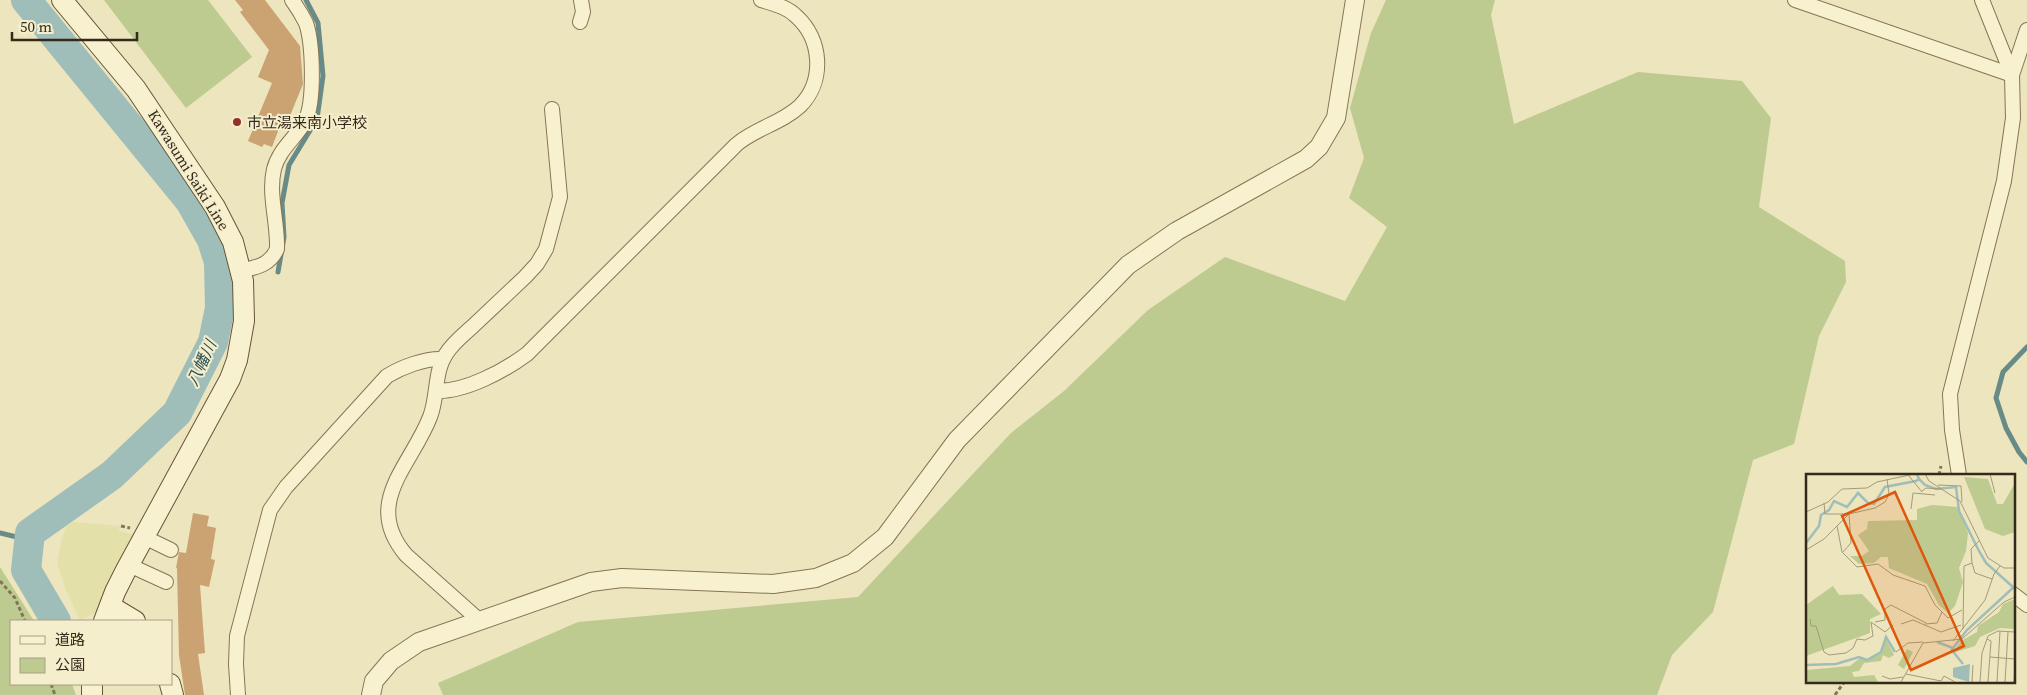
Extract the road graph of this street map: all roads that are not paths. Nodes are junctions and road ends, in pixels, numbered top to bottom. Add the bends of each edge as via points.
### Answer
1 (62, 0) edge
2 (292, 0) edge
3 (581, 0) edge
4 (761, 0) edge
5 (1355, 0) edge
6 (1795, 0) edge
7 (1982, 0) edge
8 (580, 22) dead end
9 (2027, 30) edge
10 (2012, 75) junction
11 (552, 109) dead end
12 (241, 271) junction
13 (443, 359) junction
14 (436, 390) junction
15 (1959, 474) edge
16 (144, 537) junction
17 (171, 550) dead end
18 (129, 565) junction
19 (166, 582) dead end
20 (2014, 595) edge
21 (2027, 605) edge
22 (107, 613) edge
23 (132, 620) edge
24 (480, 621) junction
25 (238, 695) edge
26 (371, 695) edge

1 - 12 main road, Kawasumi Saiki Line via 122,70 155,115 225,224
2 - 12 street via 306,24 311,59 311,105 305,121 285,146 275,166 273,187 277,249 267,263
3 - 8 street via 583,12
4 - 14 street via 796,15 816,46 818,59 814,83 801,105 738,144 527,354 469,385
5 - 24 street via 1338,110 1319,147 1306,159 1177,231 1128,265 957,440 885,537 853,563 816,578 773,584 622,578 591,582
6 - 10 street
7 - 10 street
9 - 10 street
10 - 15 street via 2013,118 2004,180 1950,394
11 - 13 street via 560,197 546,248 525,277 452,346
12 - 16 main road, Kawasumi Saiki Line via 244,321 237,360 230,379
13 - 14 street
13 - 25 street via 405,367 387,376 277,498 266,523 237,636
14 - 24 street via 430,418 393,487 387,516 396,544
16 - 17 street
16 - 18 main road, Kawasumi Saiki Line
18 - 19 street
18 - 22 main road, Kawasumi Saiki Line
20 - 21 street
22 - 23 main road, Kawasumi Saiki Line
24 - 26 street via 419,642 391,661 374,681

